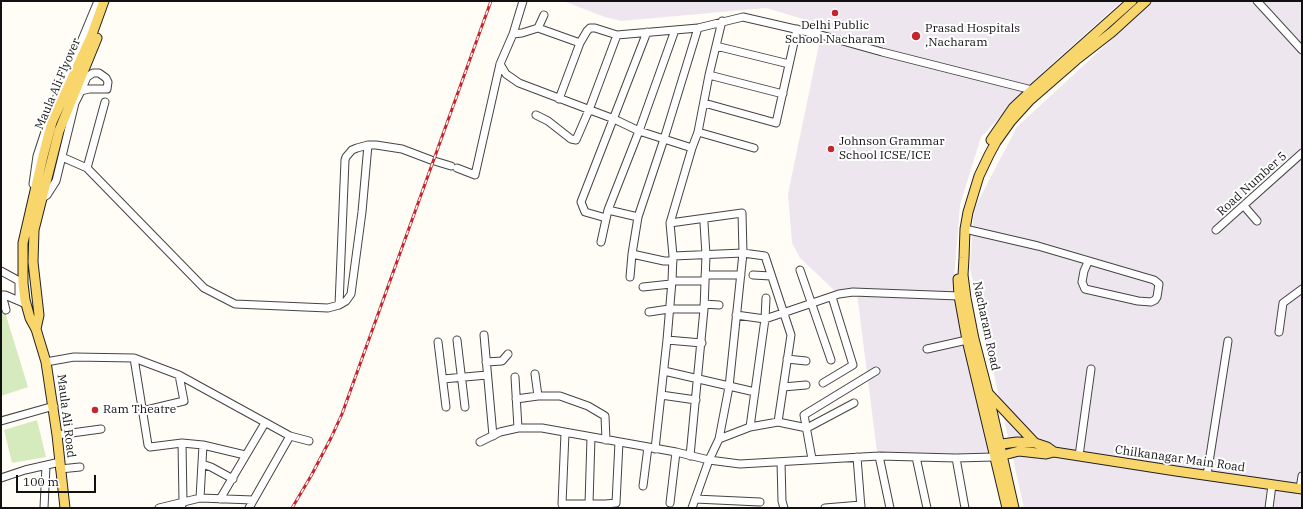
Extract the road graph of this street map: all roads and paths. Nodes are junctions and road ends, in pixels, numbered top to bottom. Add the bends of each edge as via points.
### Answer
1 (110, 1) edge
2 (523, 1) edge
3 (1132, 1) edge
4 (1146, 1) edge
5 (1257, 1) edge
6 (98, 2) edge
7 (544, 15) dead end
8 (722, 21) junction
9 (538, 28) junction
10 (698, 28) junction
11 (797, 29) junction
12 (674, 30) junction
13 (647, 32) junction
14 (513, 34) junction
15 (617, 35) junction
16 (580, 43) junction
17 (716, 46) junction
18 (1302, 50) edge
19 (500, 64) junction
20 (790, 64) junction
21 (709, 75) junction
22 (81, 91) dead end
23 (1034, 92) junction
24 (783, 94) junction
25 (559, 99) junction
26 (105, 102) dead end
27 (704, 104) junction
28 (589, 110) junction
29 (536, 115) dead end
30 (614, 120) junction
31 (639, 131) junction
32 (698, 132) junction
33 (664, 139) junction
34 (368, 145) junction
35 (692, 148) junction
36 (754, 148) dead end
37 (1302, 153) edge
38 (62, 157) junction
39 (87, 168) junction
40 (42, 184) junction
41 (37, 200) junction
42 (1244, 206) junction
43 (608, 210) junction
44 (33, 217) junction
45 (638, 217) junction
46 (606, 218) junction
47 (1257, 221) dead end
48 (670, 223) junction
49 (704, 223) dead end
50 (965, 229) junction
51 (1216, 230) dead end
52 (601, 242) dead end
53 (743, 253) junction
54 (632, 254) junction
55 (706, 255) junction
56 (673, 258) junction
57 (33, 262) junction
58 (1088, 262) junction
59 (22, 263) junction
60 (800, 270) dead end
61 (1, 271) edge
62 (741, 275) junction
63 (753, 275) dead end
64 (771, 276) junction
65 (630, 277) dead end
66 (705, 278) junction
67 (21, 282) junction
68 (672, 283) junction
69 (643, 287) dead end
70 (1302, 289) edge
71 (1, 295) edge
72 (958, 296) junction
73 (832, 297) junction
74 (766, 298) dead end
75 (22, 303) junction
76 (812, 303) junction
77 (339, 305) junction
78 (719, 305) dead end
79 (704, 307) junction
80 (669, 309) junction
81 (6, 310) dead end
82 (649, 312) dead end
83 (782, 313) junction
84 (736, 315) junction
85 (765, 318) junction
86 (36, 329) junction
87 (1278, 332) dead end
88 (484, 335) dead end
89 (457, 340) dead end
90 (667, 340) junction
91 (967, 340) junction
92 (438, 342) dead end
93 (1228, 342) dead end
94 (702, 343) junction
95 (927, 349) dead end
96 (508, 354) dead end
97 (134, 358) junction
98 (787, 359) junction
99 (831, 360) dead end
100 (806, 361) dead end
101 (46, 362) junction
102 (486, 362) junction
103 (1090, 369) dead end
104 (664, 371) junction
105 (876, 371) dead end
106 (535, 374) dead end
107 (179, 375) junction
108 (487, 375) junction
109 (515, 377) dead end
110 (462, 378) junction
111 (443, 379) junction
112 (697, 379) junction
113 (823, 383) dead end
114 (806, 385) dead end
115 (729, 387) junction
116 (783, 387) junction
117 (755, 392) junction
118 (988, 393) junction
119 (661, 395) junction
120 (538, 396) junction
121 (516, 399) junction
122 (696, 400) junction
123 (854, 403) dead end
124 (54, 406) junction
125 (446, 407) dead end
126 (465, 407) dead end
127 (142, 411) junction
128 (1, 421) edge
129 (778, 422) junction
130 (265, 423) junction
131 (750, 427) junction
132 (518, 428) junction
133 (807, 428) junction
134 (101, 429) dead end
135 (564, 433) junction
136 (57, 435) junction
137 (290, 436) junction
138 (493, 436) junction
139 (591, 437) junction
140 (719, 439) junction
141 (606, 440) junction
142 (309, 441) dead end
143 (480, 442) dead end
144 (620, 442) junction
145 (182, 443) junction
146 (1035, 443) junction
147 (203, 445) junction
148 (995, 445) junction
149 (652, 448) junction
150 (676, 452) junction
151 (1054, 452) junction
152 (245, 455) junction
153 (690, 456) junction
154 (879, 456) junction
155 (998, 456) junction
156 (1079, 456) junction
157 (857, 457) junction
158 (916, 457) junction
159 (956, 458) junction
160 (812, 459) junction
161 (709, 460) junction
162 (781, 462) junction
163 (202, 464) junction
164 (60, 465) junction
165 (46, 466) junction
166 (80, 467) dead end
167 (1207, 475) junction
168 (1302, 476) edge
169 (1, 478) edge
170 (233, 479) junction
171 (1272, 485) junction
172 (642, 486) dead end
173 (1301, 489) edge
174 (200, 498) junction
175 (695, 499) junction
176 (220, 500) junction
177 (254, 500) junction
178 (760, 502) dead end
179 (670, 503) dead end
180 (589, 504) junction
181 (183, 506) edge
182 (861, 506) edge
183 (44, 508) edge
184 (65, 508) edge
185 (159, 508) edge
186 (249, 508) edge
187 (692, 508) edge
188 (784, 508) edge
189 (825, 508) edge
190 (890, 508) edge
191 (927, 508) edge
192 (965, 508) edge
193 (1007, 508) edge
194 (1014, 508) edge
195 (1269, 508) edge

1 - 40 main road, Maula Ali Flyover via 59,131
2 - 14 street
3 - 23 main road, Nacharam Road
4 - 23 main road, Nacharam Road via 1112,32
5 - 18 street
6 - 40 main road, Maula Ali Flyover via 91,37 52,122
6 - 41 street via 46,126 33,183
7 - 9 street
8 - 10 street
8 - 11 street via 743,17
8 - 17 street
9 - 14 street
9 - 16 street
10 - 12 street
10 - 33 street
11 - 20 street
11 - 23 street
12 - 13 street
12 - 31 street
13 - 15 street
13 - 30 street
14 - 19 street
15 - 16 street via 590,28
15 - 28 street
16 - 25 street
17 - 20 street
17 - 21 street
19 - 25 street via 506,74 519,83
19 - 34 street via 475,175 402,149
20 - 24 street
21 - 24 street
21 - 27 street
22 - 38 street via 75,103
23 - 50 main road, Nacharam Road via 988,155 973,194
23 - 72 main road, Nacharam Road via 1013,108 999,126 988,143 968,192 959,243
24 - 27 street via 776,123
25 - 28 street
26 - 39 street
27 - 32 street
28 - 29 street via 576,140
28 - 30 street
30 - 31 street
30 - 46 street via 581,202 585,212
31 - 33 street
31 - 43 street
32 - 35 street
32 - 36 street
33 - 35 street
33 - 45 street
34 - 77 street via 351,294
34 - 77 street via 352,150 345,160
35 - 48 street
37 - 42 street, Road Number 5
38 - 39 street
38 - 41 street via 56,182 46,195
39 - 77 street via 204,288 235,304 328,308
40 - 41 main road, Maula Ali Flyover
41 - 44 main road, Maula Ali Road
42 - 47 street
42 - 51 street, Road Number 5
43 - 45 street
43 - 46 street
44 - 57 main road, Maula Ali Road
44 - 59 main road, Maula Ali Road via 23,243
45 - 54 street
46 - 52 street
48 - 53 street via 742,213
48 - 56 street
49 - 55 street
50 - 58 street via 1038,246
50 - 118 main road, Nacharam Road via 963,275 966,298
53 - 55 street
53 - 62 street
53 - 64 street via 765,256
54 - 56 street via 664,261
54 - 65 street
55 - 56 street
55 - 66 street
56 - 68 street
57 - 59 main road
57 - 86 main road, Maula Ali Road via 39,315
58 - 58 street via 1082,282 1085,288 1138,301 1151,302 1157,297 1160,286 1158,282
59 - 67 main road, Maula Ali Road
60 - 76 street
61 - 67 street
62 - 66 street
62 - 84 street
63 - 64 street
64 - 83 street
66 - 68 street
66 - 79 street
67 - 75 main road, Maula Ali Road
68 - 69 street
68 - 80 street
70 - 87 street via 1283,303
71 - 75 street
71 - 81 street
72 - 73 street via 853,292
72 - 91 main road, Nacharam Road
73 - 76 street
73 - 113 street via 853,365
74 - 85 street
75 - 86 main road, Maula Ali Road
76 - 83 street
76 - 99 street
78 - 79 street
79 - 80 street
79 - 94 street
80 - 82 street
80 - 90 street
83 - 85 street
83 - 98 street via 791,335
84 - 85 street
84 - 115 street
85 - 117 street
86 - 101 main road, Maula Ali Road
88 - 102 street
89 - 110 street
90 - 94 street
90 - 104 street
91 - 95 street
91 - 148 main road, Nacharam Road
92 - 111 street
93 - 167 street
94 - 112 street
96 - 102 street via 502,361
97 - 101 street via 74,357
97 - 107 street
97 - 127 street
98 - 100 street
98 - 116 street
101 - 124 main road, Maula Ali Road
102 - 108 street
103 - 156 street
104 - 112 street
104 - 119 street
105 - 133 street via 804,415
106 - 120 street
107 - 127 street via 184,401
107 - 130 street
108 - 110 street
108 - 138 street
109 - 121 street
110 - 111 street
110 - 126 street
111 - 125 street
112 - 115 street
112 - 122 street
114 - 116 street
115 - 117 street
115 - 140 street
116 - 129 street
117 - 131 street
118 - 146 main road
118 - 148 main road, Nacharam Road
119 - 122 street
119 - 149 street
120 - 121 street
120 - 141 street via 560,396 588,406 605,416
121 - 132 street
122 - 153 street
123 - 133 street
124 - 128 street
124 - 136 main road, Maula Ali Road
127 - 145 street via 148,446
129 - 131 street
129 - 133 street
130 - 137 street
130 - 152 street
131 - 140 street
132 - 135 street via 542,428
132 - 138 street
133 - 160 street
134 - 136 street
135 - 139 street
135 - 180 street via 562,504
136 - 164 main road, Maula Ali Road
137 - 142 street
137 - 177 street
138 - 143 street
139 - 141 street
139 - 180 street
140 - 161 street
141 - 144 street
144 - 149 street
144 - 180 street via 616,503
145 - 147 street
145 - 181 street
146 - 148 main road
146 - 151 main road
147 - 152 street
147 - 163 street
148 - 155 main road, Nacharam Road
149 - 150 street
149 - 172 street
150 - 153 street
150 - 179 street
151 - 155 main road via 1046,454 1019,451
151 - 156 main road, Chilkanagar Main Road
152 - 170 street
153 - 161 street
154 - 157 street
154 - 158 street
154 - 190 street
155 - 159 street
155 - 193 main road, Nacharam Road
155 - 194 main road, Nacharam Road
156 - 167 main road, Chilkanagar Main Road
157 - 160 street
157 - 182 street
158 - 159 street
158 - 191 street
159 - 192 street
160 - 162 street
161 - 162 street via 740,464
161 - 175 street
162 - 188 street
163 - 170 street
163 - 174 street
164 - 165 street
164 - 166 street
164 - 184 main road, Maula Ali Road
165 - 169 street
165 - 183 street
167 - 171 main road, Chilkanagar Main Road
168 - 173 street
170 - 176 street
171 - 173 main road, Chilkanagar Main Road
171 - 195 street
174 - 176 street
174 - 181 street
175 - 178 street
175 - 187 street
176 - 177 street
177 - 186 street
181 - 185 street
182 - 189 street

